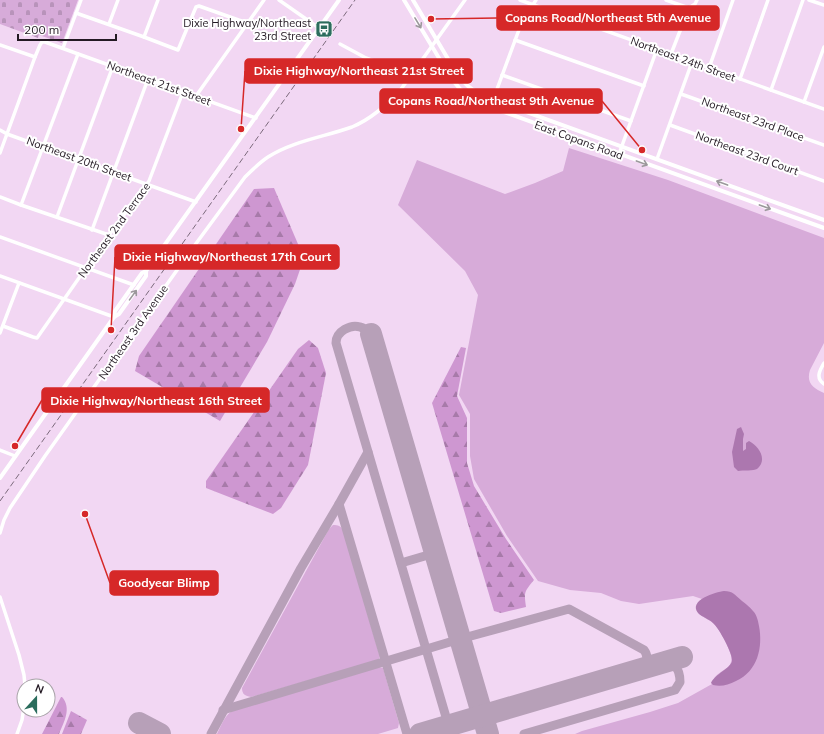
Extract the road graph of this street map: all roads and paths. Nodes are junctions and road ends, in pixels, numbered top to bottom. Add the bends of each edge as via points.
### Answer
1 (81, 0) edge
2 (118, 0) edge
3 (158, 0) edge
4 (264, 0) edge
5 (279, 0) edge
6 (339, 0) edge
7 (404, 0) edge
8 (413, 0) edge
9 (465, 0) edge
10 (520, 0) edge
11 (536, 0) edge
12 (666, 0) edge
13 (697, 0) edge
14 (733, 0) edge
15 (768, 0) edge
16 (803, 0) edge
17 (809, 0) edge
18 (532, 4) junction
19 (824, 5) edge
20 (689, 8) junction
21 (76, 13) junction
22 (109, 24) junction
23 (247, 24) junction
24 (319, 28) junction
25 (144, 37) junction
26 (437, 39) junction
27 (515, 40) junction
28 (340, 44) dead end
29 (0, 45) edge
30 (432, 46) junction
31 (824, 47) edge
32 (63, 48) junction
33 (657, 49) junction
34 (78, 54) junction
35 (671, 54) junction
36 (35, 57) junction
37 (692, 62) junction
38 (113, 66) junction
39 (709, 68) junction
40 (411, 75) junction
41 (502, 75) junction
42 (148, 79) junction
43 (740, 79) junction
44 (644, 86) junction
45 (771, 90) junction
46 (183, 92) junction
47 (681, 94) junction
48 (196, 96) junction
49 (493, 100) junction
50 (804, 102) junction
51 (824, 109) edge
52 (256, 118) junction
53 (630, 121) junction
54 (670, 125) junction
55 (0, 130) edge
56 (7, 134) junction
57 (824, 145) edge
58 (43, 146) junction
59 (622, 146) junction
60 (0, 153) edge
61 (619, 154) junction
62 (79, 159) junction
63 (657, 159) junction
64 (113, 172) junction
65 (824, 181) edge
66 (147, 184) junction
67 (0, 197) edge
68 (196, 202) junction
69 (21, 205) junction
70 (57, 217) junction
71 (824, 220) edge
72 (824, 228) edge
73 (92, 230) junction
74 (109, 235) junction
75 (0, 237) edge
76 (86, 268) junction
77 (146, 271) junction
78 (0, 276) edge
79 (19, 283) junction
80 (134, 285) junction
81 (64, 299) junction
82 (114, 317) junction
83 (2, 326) junction
84 (0, 333) edge
85 (824, 363) edge
86 (824, 384) edge
87 (0, 450) edge
88 (16, 456) junction
89 (0, 478) edge
90 (0, 533) edge
91 (0, 597) edge
92 (24, 678) edge
93 (22, 718) edge
94 (17, 734) edge

1 - 21 street
2 - 22 street
3 - 25 street
4 - 23 street
5 - 24 street
6 - 24 main road
7 -> 30 main road, East Copans Road
8 - 26 main road, East Copans Road
9 - 26 street, Northeast 3rd Avenue
10 - 18 street, Northeast 24th Street
11 - 18 street
12 - 20 street
13 - 20 street
14 - 39 street
15 - 43 street
16 - 45 street
17 - 19 street
18 - 27 street
18 - 33 street, Northeast 24th Street
20 - 35 street
21 - 22 street
21 - 32 street
22 - 25 street
23 - 25 street via 199,6 196,7 178,50
23 - 48 street
24 - 52 main road
26 - 30 street, Northeast 3rd Avenue
26 - 49 main road, East Copans Road via 457,74 466,84 473,91
27 - 41 street
27 - 44 street
28 - 40 street via 366,58
29 - 36 street
30 - 40 street, Northeast 3rd Avenue
30 - 61 main road, East Copans Road via 451,78 468,96 482,104
31 - 50 street
32 - 34 street, Northeast 21st Street
32 - 36 street, Northeast 21st Street via 42,42
33 - 35 street, Northeast 24th Street
33 - 44 street
34 - 38 street, Northeast 21st Street
34 - 58 street
35 - 37 street, Northeast 24th Street
36 - 56 street
37 - 39 street, Northeast 24th Street
37 - 47 street
38 - 42 street, Northeast 21st Street
38 - 62 street
39 - 43 street, Northeast 24th Street
40 - 90 street, Northeast 3rd Avenue via 399,92 376,114 353,126 284,149 254,167 245,177 45,456 15,500
41 - 49 street
41 - 53 street
42 - 46 street, Northeast 21st Street
42 - 64 street
43 - 45 street, Northeast 24th Street
44 - 53 street
45 - 50 street, Northeast 24th Street
46 - 48 street, Northeast 21st Street
46 - 66 street, Northeast 2nd Terrace
47 - 54 street
47 - 57 street, Northeast 23rd Place
48 - 52 street, Northeast 21st Street
49 - 59 main road, East Copans Road
50 - 51 street, Northeast 24th Street
52 - 68 main road
53 - 59 street
54 - 63 street
54 - 65 street, Northeast 23rd Court
55 - 56 street, Northeast 20th Street
56 - 58 street, Northeast 20th Street
56 - 60 street
58 - 62 street, Northeast 20th Street
58 - 69 street
59 - 61 street
59 - 63 main road, East Copans Road
61 -> 72 main road, East Copans Road
62 - 64 street, Northeast 20th Street
62 - 70 street
71 -> 63 main road, East Copans Road
64 - 66 street, Northeast 20th Street
64 - 73 street
66 - 68 street, Northeast 20th Street
66 - 74 street, Northeast 2nd Terrace
67 - 69 street
68 - 77 main road
69 - 70 street
70 - 73 street
73 - 74 street
74 - 76 street, Northeast 2nd Terrace
75 - 76 street
76 - 80 street
76 - 81 street, Northeast 2nd Terrace
77 - 80 main road
82 -> 77 main road via 119,314 146,276
78 - 79 street
79 - 81 street
79 - 83 street
80 - 82 main road via 115,311
81 - 82 street
81 - 83 street, Northeast 2nd Terrace via 37,338
82 - 88 main road
83 - 84 street
85 - 86 street via 819,378
87 - 88 street
88 - 89 main road
91 - 92 street via 20,655
93 - 94 street

